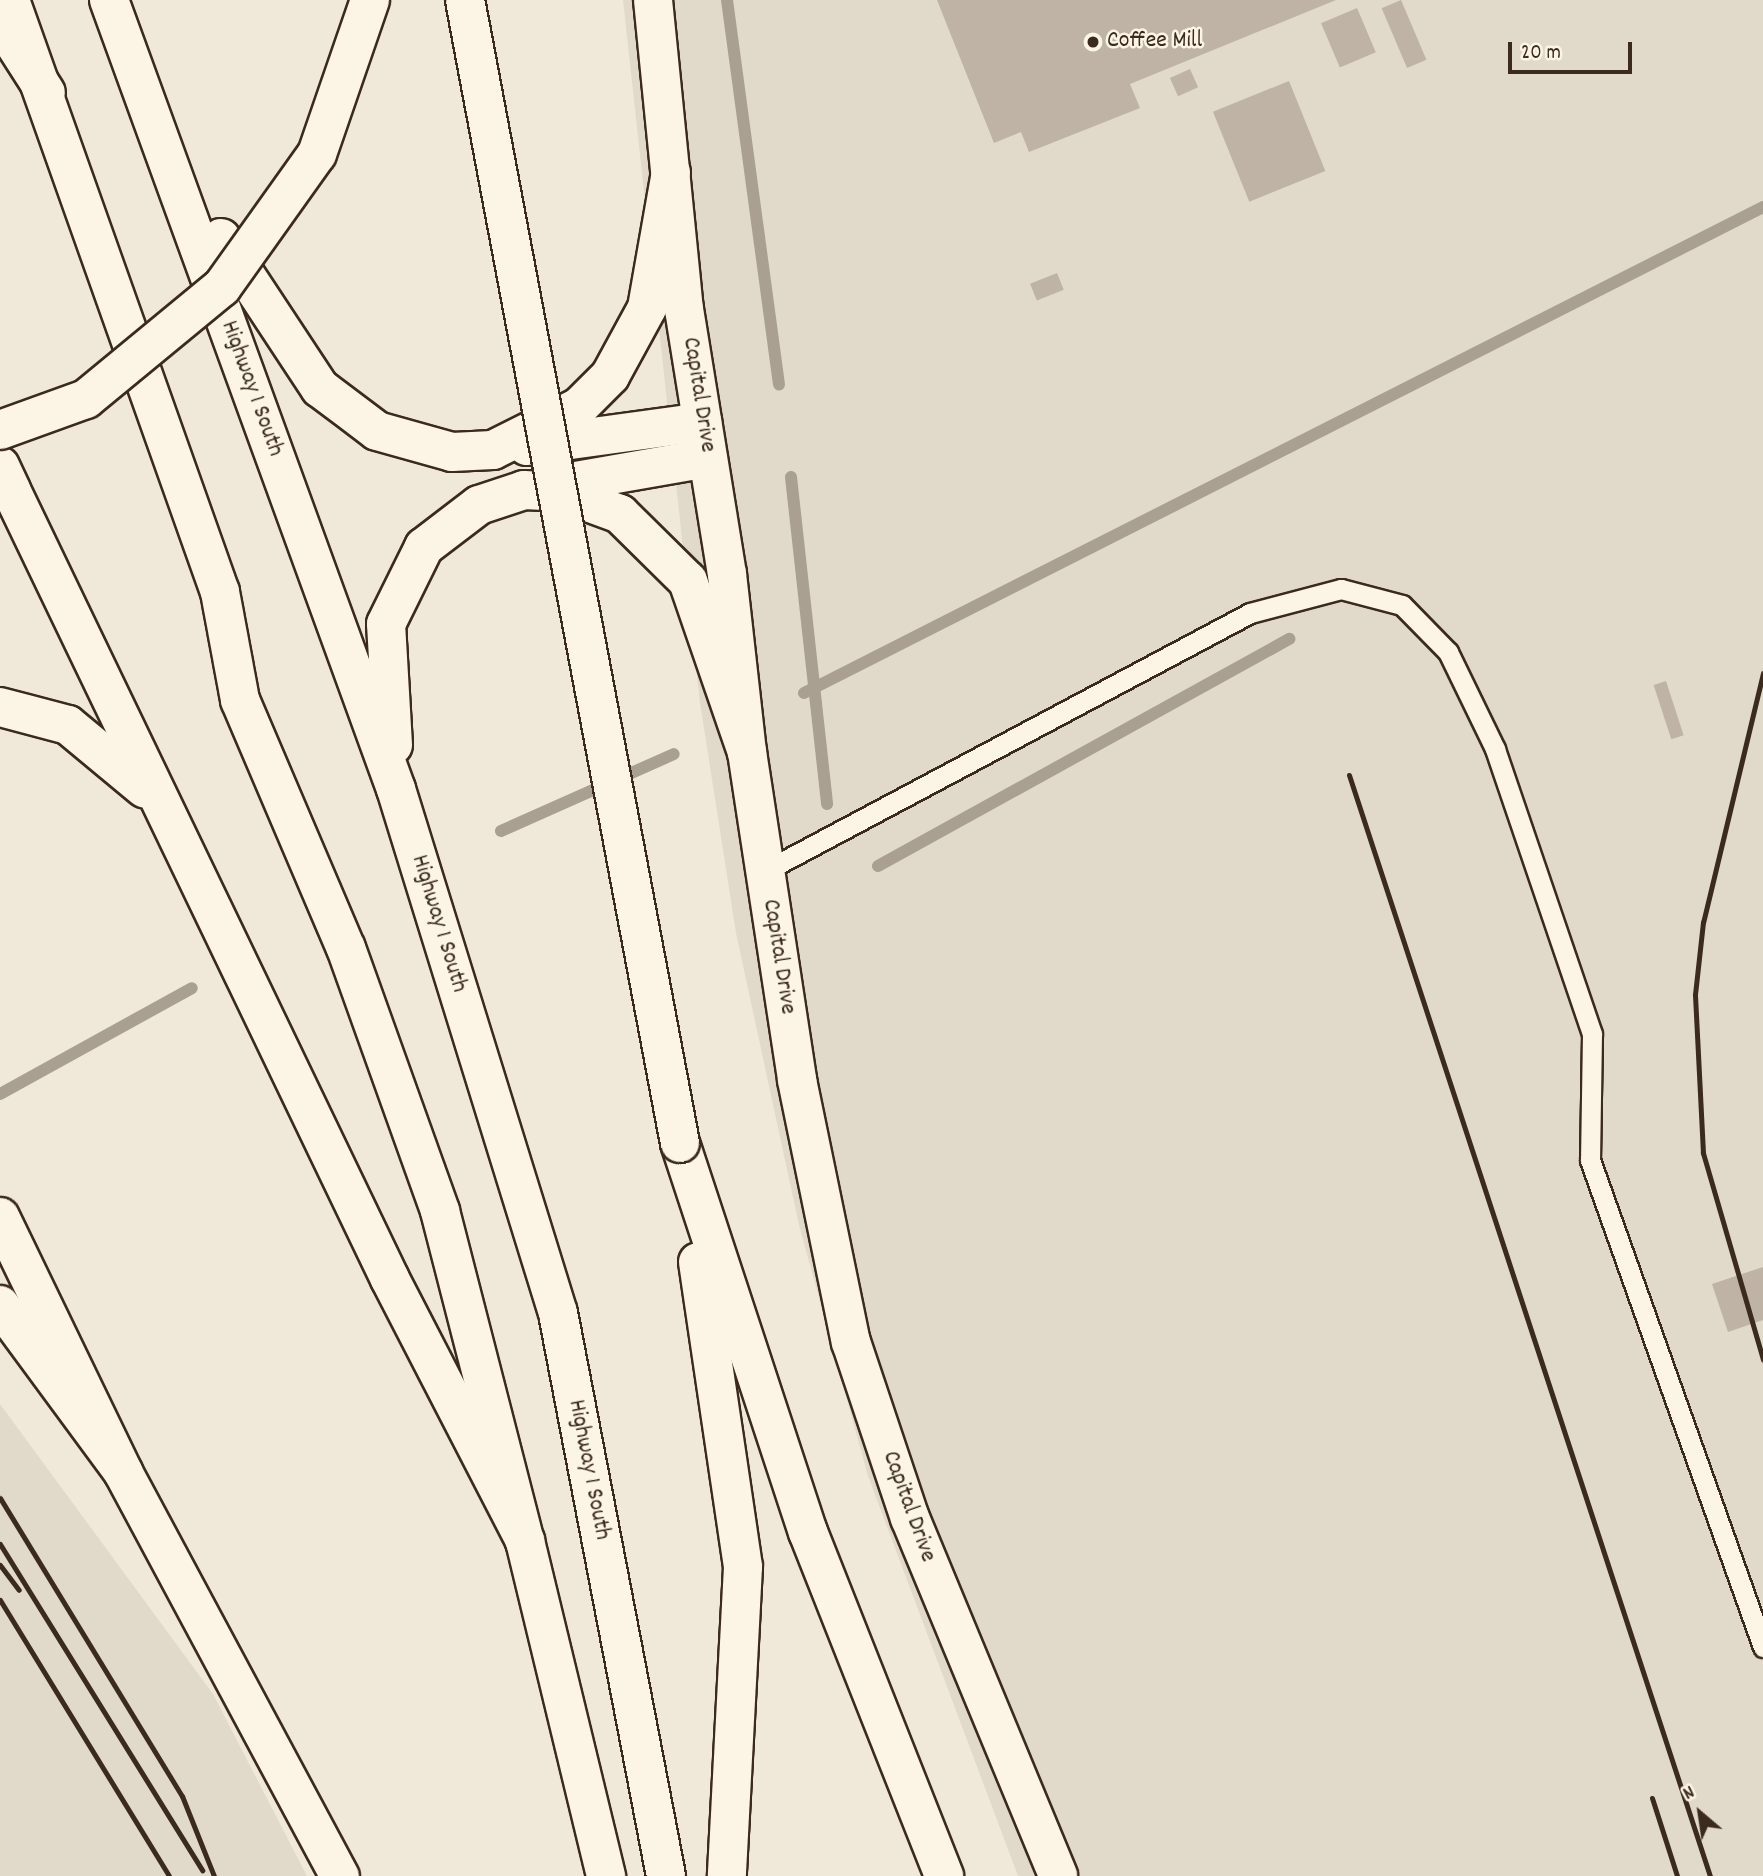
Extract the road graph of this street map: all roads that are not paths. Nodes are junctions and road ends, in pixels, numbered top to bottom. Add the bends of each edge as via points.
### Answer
1 (10, 0) edge
2 (109, 0) edge
3 (370, 0) edge
4 (465, 0) edge
5 (653, 0) edge
6 (0, 21) edge
7 (46, 93) junction
8 (169, 162) junction
9 (671, 172) junction
10 (0, 430) edge
11 (705, 440) junction
12 (493, 450) junction
13 (6, 478) edge
14 (524, 490) junction
15 (0, 707) edge
16 (747, 752) junction
17 (396, 789) junction
18 (159, 803) junction
19 (765, 871) junction
20 (680, 1143) junction
21 (0, 1217) edge
22 (0, 1305) edge
23 (123, 1472) junction
24 (525, 1541) junction
25 (1763, 1647) edge
26 (340, 1876) edge
27 (606, 1876) edge
28 (666, 1876) edge
29 (727, 1876) edge
30 (944, 1876) edge
31 (1058, 1876) edge

1 - 7 main road
2 - 8 main road, Highway 1 South
3 - 10 main road, bridge via 317,154 222,287 86,399
4 - 20 main road, bridge
5 - 9 main road, Capital Drive
6 - 7 main road
7 - 24 main road via 220,592 240,700 346,948 440,1210
8 - 12 main road via 320,388 377,431 452,452
8 - 17 main road, Highway 1 South
9 - 11 main road, Capital Drive
9 - 12 main road via 647,308 610,376 579,407
11 - 12 main road
11 - 14 main road
11 - 16 main road, Capital Drive
13 - 18 main road
14 - 16 main road via 560,492 620,514 688,581
14 - 17 main road via 479,505 424,547 386,624
15 - 18 main road via 68,725
16 - 19 main road, Capital Drive
17 - 28 main road, Highway 1 South via 558,1313
18 - 24 main road
19 - 25 lane via 1250,613 1341,589 1402,606 1448,652 1494,749 1592,1034 1590,1160
19 - 31 main road, Capital Drive via 797,1080 851,1342 910,1518
20 - 29 main road via 743,1567
20 - 30 main road via 808,1532
21 - 23 main road
22 - 23 main road
23 - 26 main road
24 - 27 main road

